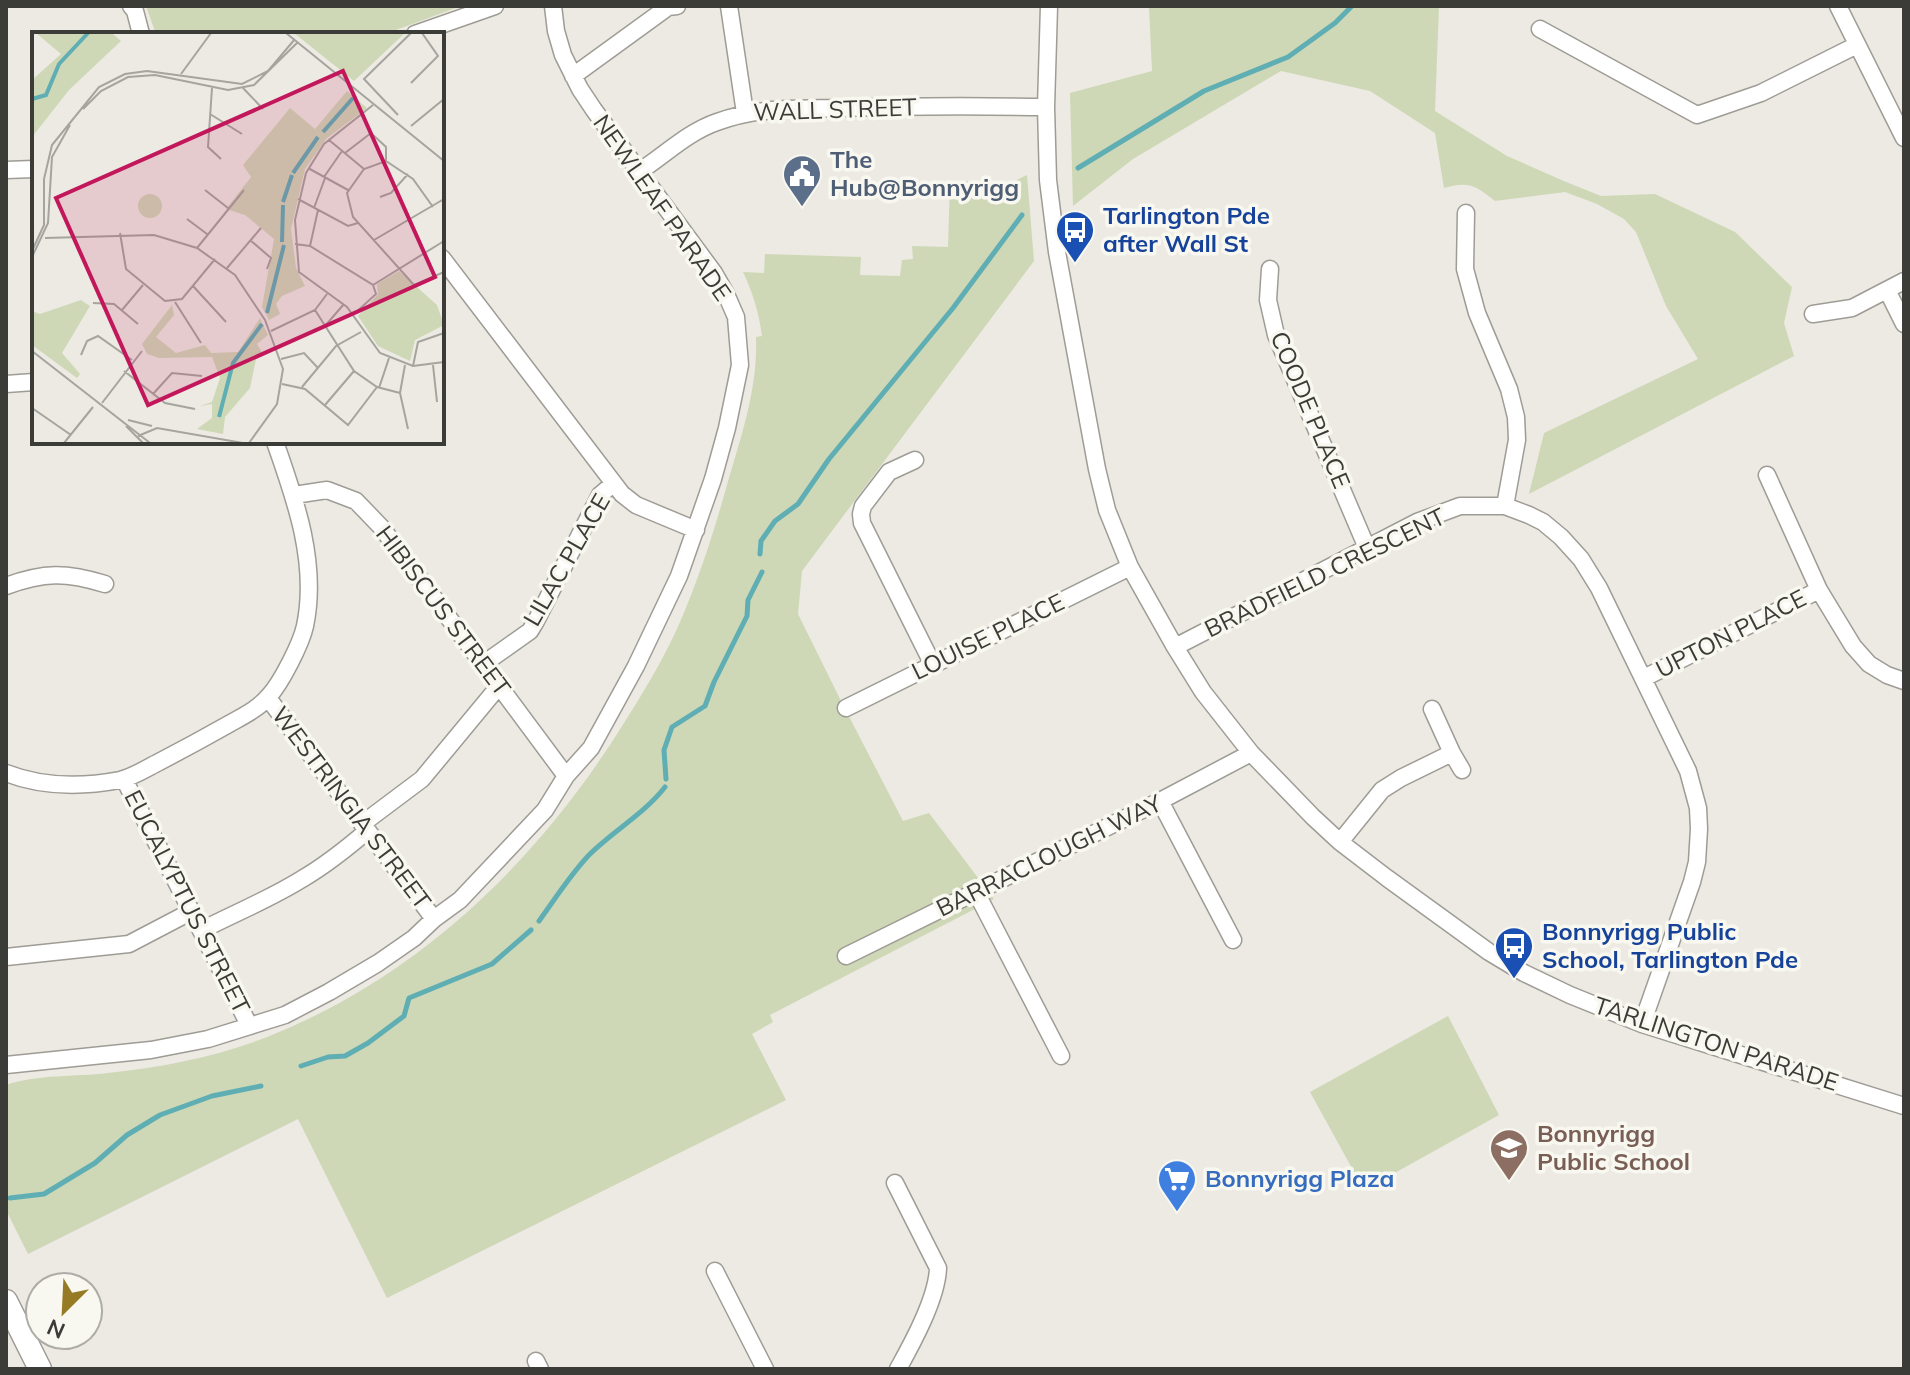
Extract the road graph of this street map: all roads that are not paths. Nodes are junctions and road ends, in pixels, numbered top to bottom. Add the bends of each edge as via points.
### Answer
1 (131, 6) edge
2 (495, 6) edge
3 (553, 6) edge
4 (677, 6) edge
5 (729, 6) edge
6 (1049, 6) edge
7 (1838, 6) edge
8 (1540, 29) dead end
9 (140, 32) edge
10 (421, 32) edge
11 (1857, 45) junction
12 (573, 76) junction
13 (1046, 107) junction
14 (745, 113) junction
15 (1904, 138) edge
16 (32, 169) edge
17 (6, 170) edge
18 (640, 171) junction
19 (1466, 213) dead end
20 (444, 261) edge
21 (1270, 269) dead end
22 (1904, 281) edge
23 (1887, 290) junction
24 (1813, 314) dead end
25 (1904, 324) edge
26 (32, 382) edge
27 (6, 384) edge
28 (276, 444) edge
29 (915, 460) dead end
30 (1767, 475) dead end
31 (613, 484) junction
32 (294, 495) junction
33 (1505, 506) junction
34 (696, 530) junction
35 (1367, 548) junction
36 (1130, 567) junction
37 (105, 584) dead end
38 (6, 586) edge
39 (1819, 590) junction
40 (1175, 647) junction
41 (482, 665) junction
42 (933, 665) junction
43 (1644, 678) junction
44 (1904, 681) edge
45 (499, 686) junction
46 (268, 698) junction
47 (846, 708) dead end
48 (1432, 709) dead end
49 (1251, 753) junction
50 (1452, 753) junction
51 (1462, 770) dead end
52 (6, 773) edge
53 (566, 776) junction
54 (124, 779) junction
55 (1160, 801) junction
56 (364, 827) junction
57 (1340, 842) junction
58 (976, 892) junction
59 (192, 911) junction
60 (434, 919) junction
61 (202, 930) junction
62 (1233, 940) dead end
63 (846, 956) dead end
64 (6, 957) edge
65 (1642, 1024) junction
66 (249, 1025) junction
67 (1061, 1056) dead end
68 (6, 1065) edge
69 (1904, 1106) edge
70 (895, 1183) dead end
71 (715, 1271) dead end
72 (6, 1301) edge
73 (40, 1369) edge
74 (765, 1369) edge
75 (898, 1369) edge

1 - 9 street
2 - 10 street
3 - 12 street, NEWLEAF PARADE
4 - 12 street via 668,7
5 - 14 street
6 - 13 street, TARLINGTON PARADE
7 - 11 street
8 - 11 street via 1697,115 1761,93
11 - 15 street
12 - 18 street, NEWLEAF PARADE
13 - 14 street, WALL STREET via 890,106
13 - 36 street, TARLINGTON PARADE via 1057,252 1097,469
14 - 18 street, WALL STREET via 684,139
16 - 17 street
18 - 34 street, NEWLEAF PARADE via 714,273 736,317 740,365 734,397
19 - 33 street via 1465,269 1516,417
20 - 31 street
21 - 35 street, COODE PLACE via 1268,300 1276,335
22 - 23 street
23 - 24 street via 1852,308
23 - 25 street
26 - 27 street
28 - 32 street
29 - 42 street via 889,472 861,514
30 - 39 street, UPTON PLACE
31 - 34 street via 636,505
31 - 41 street, LILAC PLACE via 600,495 530,631
32 - 41 street, HIBISCUS STREET via 327,490 356,501 382,528
32 - 46 street via 310,600 304,631
33 - 35 street, BRADFIELD CRESCENT via 1460,506
33 - 43 street, BRADFIELD CRESCENT via 1543,522 1581,559
34 - 53 street, NEWLEAF PARADE via 636,666 591,748
35 - 40 street, BRADFIELD CRESCENT
36 - 40 street, TARLINGTON PARADE
36 - 42 street, LOUISE PLACE
37 - 38 street via 76,575 38,576
39 - 43 street, UPTON PLACE
39 - 44 street, UPTON PLACE via 1869,664
40 - 49 street, TARLINGTON PARADE
41 - 45 street, HIBISCUS STREET
42 - 47 street, LOUISE PLACE
43 - 65 street, BRADFIELD CRESCENT via 1688,771 1699,829 1686,903
45 - 53 street, HIBISCUS STREET
45 - 56 street via 422,779
46 - 54 street via 195,744
46 - 56 street, WESTRINGIA STREET
48 - 50 street
49 - 55 street, BARRACLOUGH WAY
49 - 57 street, TARLINGTON PARADE
50 - 51 street
50 - 57 street via 1382,790
52 - 54 street via 83,786
53 - 60 street, NEWLEAF PARADE via 545,810 497,862
54 - 59 street, EUCALYPTUS STREET
55 - 58 street, BARRACLOUGH WAY
55 - 62 street
56 - 60 street, WESTRINGIA STREET
56 - 61 street via 342,853 302,880
57 - 65 street, TARLINGTON PARADE via 1489,952 1570,995
58 - 63 street, BARRACLOUGH WAY
58 - 67 street
59 - 61 street, EUCALYPTUS STREET
59 - 64 street via 129,944
60 - 66 street, NEWLEAF PARADE via 409,942 329,992 285,1015
61 - 66 street, EUCALYPTUS STREET
65 - 69 street, TARLINGTON PARADE
66 - 68 street, NEWLEAF PARADE via 151,1050
70 - 75 street via 938,1268 931,1301
71 - 74 street
72 - 73 main road

